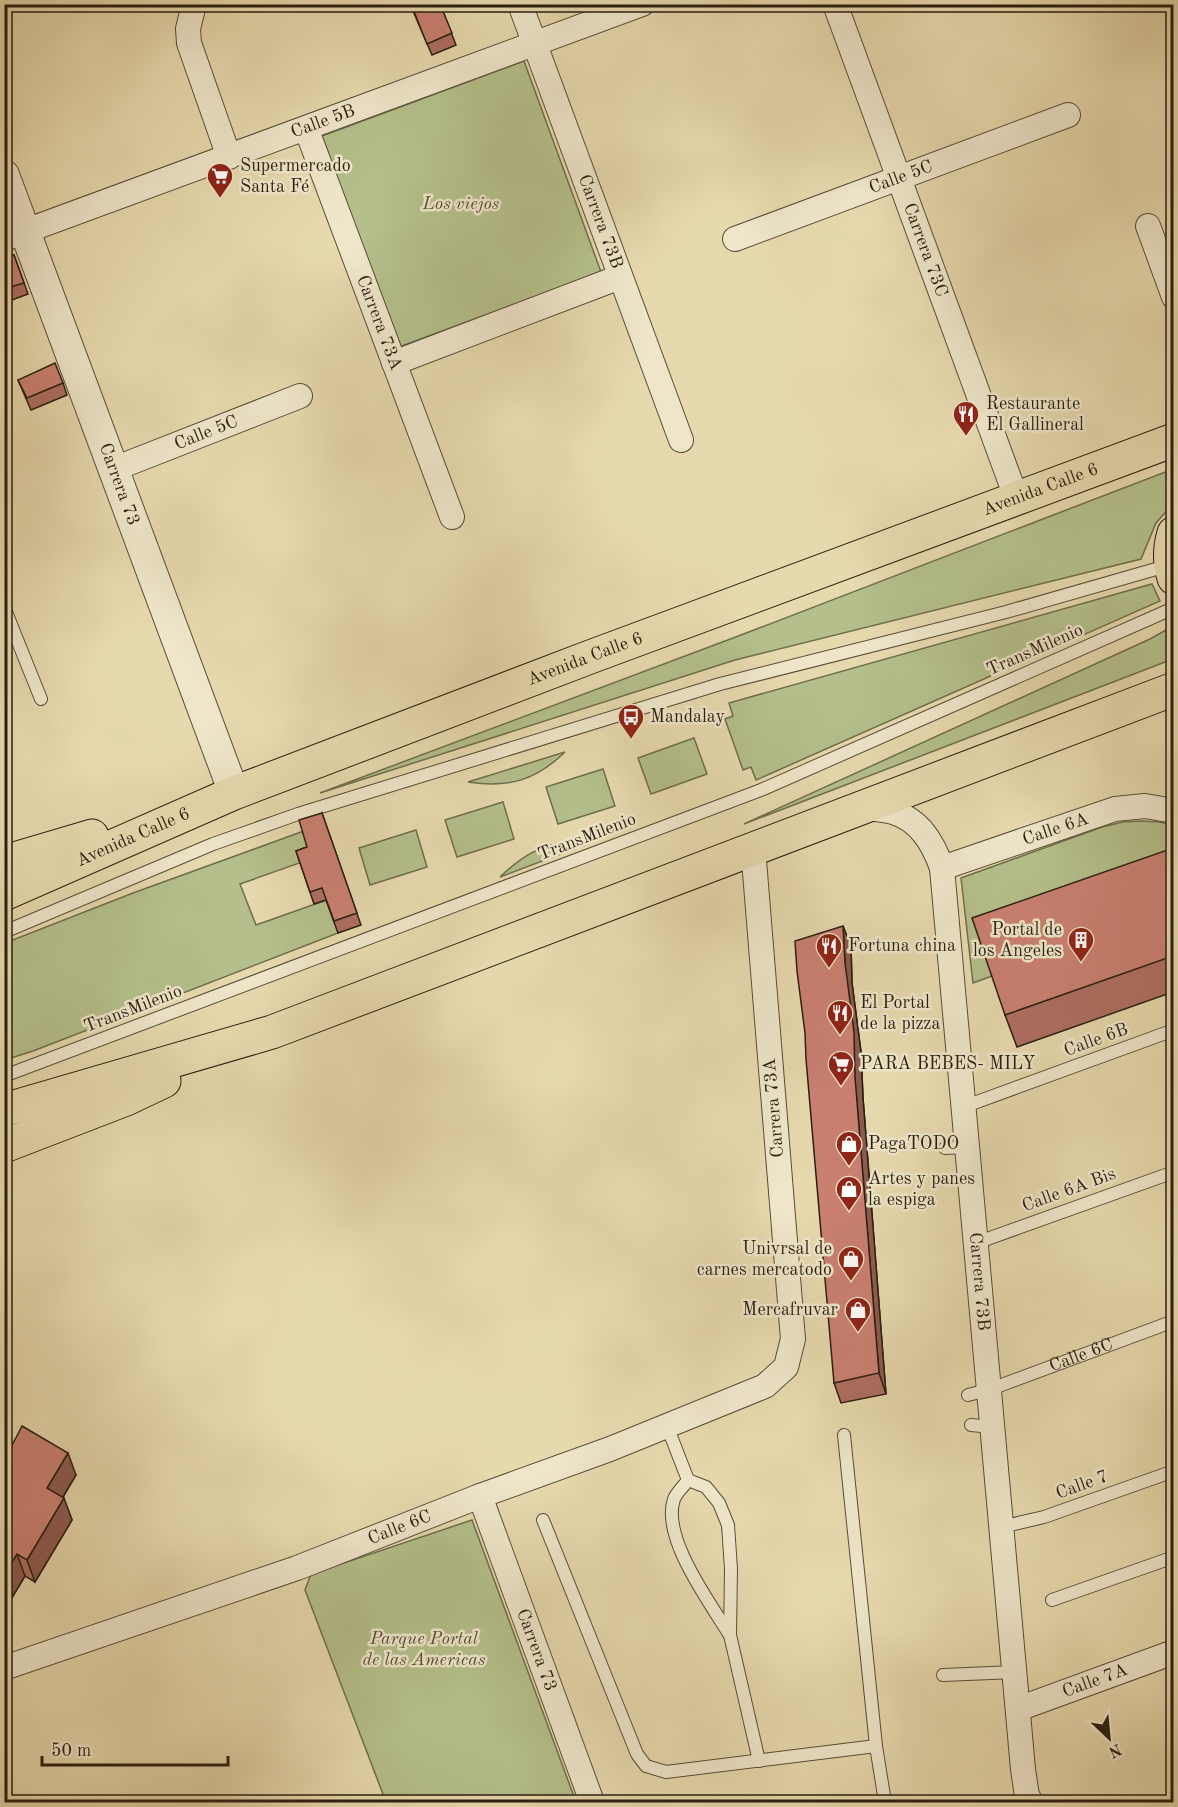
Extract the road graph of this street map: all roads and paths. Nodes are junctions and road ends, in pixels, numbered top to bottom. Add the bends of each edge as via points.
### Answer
1 (194, 4) edge
2 (520, 4) edge
3 (642, 4) edge
4 (835, 4) edge
5 (535, 44) junction
6 (1068, 115) dead end
7 (306, 128) junction
8 (229, 157) junction
9 (4, 175) edge
10 (899, 178) junction
11 (1148, 226) dead end
12 (15, 235) edge
13 (735, 239) dead end
14 (621, 277) junction
15 (1173, 297) edge
16 (394, 363) junction
17 (300, 396) dead end
18 (681, 440) dead end
19 (1173, 440) edge
20 (114, 469) junction
21 (1016, 498) junction
22 (452, 517) dead end
23 (1173, 560) edge
24 (4, 607) edge
25 (1173, 608) edge
26 (1173, 689) edge
27 (41, 699) dead end
28 (234, 793) junction
29 (862, 807) junction
30 (1173, 811) edge
31 (753, 848) junction
32 (4, 862) edge
33 (942, 868) junction
34 (4, 894) edge
35 (4, 932) edge
36 (1173, 1030) edge
37 (272, 1032) junction
38 (4, 1076) edge
39 (963, 1107) junction
40 (4, 1110) edge
41 (4, 1146) edge
42 (1173, 1172) edge
43 (976, 1243) junction
44 (1173, 1321) edge
45 (786, 1367) joint
46 (978, 1393) junction
47 (666, 1426) junction
48 (844, 1435) dead end
49 (1173, 1471) edge
50 (688, 1480) junction
51 (480, 1496) junction
52 (543, 1520) dead end
53 (1001, 1527) junction
54 (1173, 1557) edge
55 (1052, 1600) dead end
56 (729, 1635) junction
57 (1173, 1652) edge
58 (4, 1668) edge
59 (1015, 1672) junction
60 (943, 1675) dead end
61 (1018, 1709) junction
62 (876, 1746) junction
63 (759, 1761) junction
64 (592, 1803) edge
65 (885, 1803) edge
66 (1031, 1803) edge

1 - 8 street via 189,43
2 - 5 street, Carrera 73B
3 - 5 street, Calle 5B
4 - 10 street, Carrera 73C
5 - 7 street, Calle 5B
5 - 14 street, Carrera 73B
6 - 10 street, Calle 5C
7 - 8 street, Calle 5B
7 - 16 street, Carrera 73A
8 - 12 street, Calle 5B
9 - 12 street, Carrera 73
10 - 13 street, Calle 5C
10 - 21 street, Carrera 73C
11 - 15 street
12 - 20 street, Carrera 73
14 - 16 street
14 - 18 street, Carrera 73B
16 - 22 street, Carrera 73A
17 - 20 street, Calle 5C
19 - 21 highway, Avenida Calle 6
20 - 28 street, Carrera 73
21 - 28 highway, Avenida Calle 6
23 - 35 lane, TransMilenio via 1006,612 720,684 309,810 213,844
24 - 27 lane
25 - 38 lane, TransMilenio via 761,790
26 - 29 highway
28 - 32 highway
28 - 34 highway, Avenida Calle 6
29 - 31 highway
29 - 33 street, Carrera 73B via 909,819 924,832
30 - 33 street, Calle 6A via 1145,806 1116,809
31 - 37 highway
31 - 45 street, Carrera 73A via 793,1339
33 - 39 street, Carrera 73B
36 - 39 lane, Calle 6B
37 - 40 highway
37 - 41 highway via 126,1099
39 - 43 street, Carrera 73B via 956,1148
42 - 43 lane, Calle 6A Bis
43 - 46 street, Carrera 73B
44 - 46 lane, Calle 6C
45 - 47 street, Calle 6C via 765,1386
46 - 53 street, Carrera 73B
47 - 50 lane
47 - 51 street, Calle 6C
48 - 62 lane
49 - 53 lane, Calle 7 via 1044,1517
50 - 56 lane via 675,1498 672,1522 680,1550
50 - 56 lane via 706,1487 719,1503 728,1526
51 - 58 street, Calle 6C via 297,1568
51 - 64 street, Carrera 73
52 - 63 lane via 637,1754 646,1766 666,1772
53 - 59 street, Carrera 73B
54 - 55 lane
56 - 63 lane
57 - 61 street, Calle 7A
59 - 60 lane
59 - 61 street, Carrera 73B
61 - 66 street, Carrera 73B via 1023,1769
62 - 63 lane
62 - 65 lane

